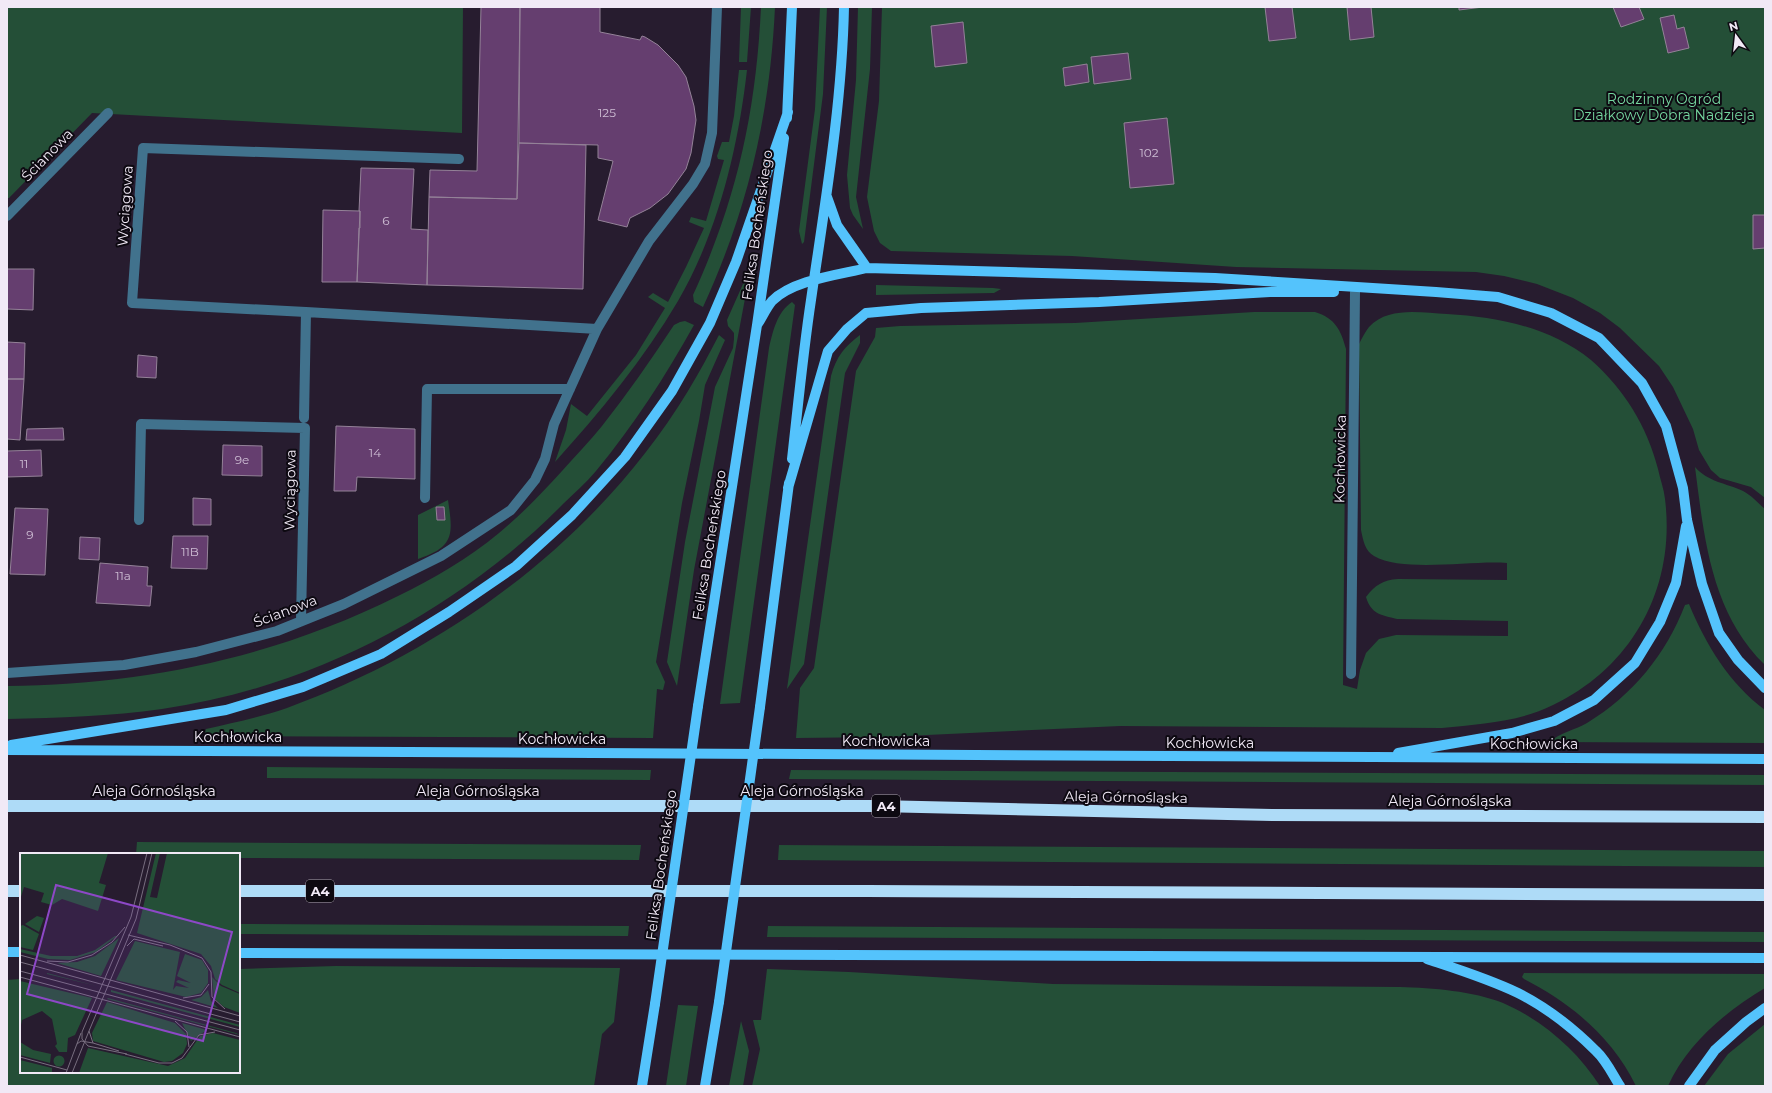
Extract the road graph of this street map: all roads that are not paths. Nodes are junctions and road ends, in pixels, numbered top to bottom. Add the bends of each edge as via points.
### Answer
1 (717, 7) edge
2 (792, 7) edge
3 (844, 7) edge
4 (788, 112) junction
5 (108, 113) dead end
6 (459, 159) dead end
7 (826, 196) junction
8 (7, 216) edge
9 (867, 268) junction
10 (814, 280) junction
11 (1355, 292) junction
12 (1436, 292) junction
13 (306, 312) junction
14 (757, 325) junction
15 (597, 329) junction
16 (570, 388) junction
17 (304, 418) dead end
18 (788, 488) junction
19 (425, 498) dead end
20 (138, 520) dead end
21 (1687, 520) junction
22 (301, 620) junction
23 (7, 672) edge
24 (1351, 674) dead end
25 (1765, 688) edge
26 (7, 746) edge
27 (7, 750) edge
28 (1370, 758) junction
29 (1765, 759) edge
30 (7, 806) edge
31 (1765, 817) edge
32 (7, 891) edge
33 (20, 891) edge
34 (240, 891) edge
35 (1765, 895) edge
36 (7, 952) edge
37 (20, 952) edge
38 (240, 953) edge
39 (1417, 956) junction
40 (1765, 958) edge
41 (1765, 1008) edge
42 (642, 1086) edge
43 (705, 1086) edge
44 (1620, 1086) edge
45 (1689, 1086) edge

1 - 15 lane, Ścianowa via 712,133 705,164 694,184 649,241
2 - 4 main road, Feliksa Bocheńskiego
3 - 7 main road via 836,117
4 - 14 main road, Feliksa Bocheńskiego
4 - 26 main road via 736,262 710,323 672,391 625,456 572,515 516,566 381,654 303,687 226,710
5 - 8 lane, Ścianowa
6 - 13 lane, Wyciągowa via 143,148 132,303
7 - 9 main road via 837,225
7 - 10 main road
9 - 10 main road
9 - 12 main road via 1215,278
10 - 14 main road via 790,288 772,302
10 - 18 main road
11 - 12 main road
11 - 18 main road via 1270,292 1100,302 920,308 866,313 847,329 828,351
11 - 24 lane, Kochłowicka
12 - 21 main road via 1498,297 1552,313 1599,338 1642,383 1666,426 1683,488
13 - 15 lane
13 - 17 lane
14 - 42 main road, Feliksa Bocheńskiego, bridge
15 - 16 lane, Ścianowa
16 - 19 lane via 427,389
16 - 22 lane, Ścianowa via 554,424 545,459 535,480 511,510 441,556 344,604
18 - 43 main road, bridge via 760,707
20 - 22 lane, Wyciągowa via 141,424 305,428
21 - 25 main road via 1702,584 1719,633 1738,660
21 - 28 main road via 1676,583 1660,622 1635,663 1594,700 1554,721 1512,733
22 - 23 lane, Ścianowa via 277,631 244,641 124,665
27 - 28 main road, Kochłowicka
28 - 29 main road, Kochłowicka
30 - 31 highway, Aleja Górnośląska / A4 via 878,806 1272,815
32 - 33 highway
34 - 35 highway, A4
36 - 37 main road
38 - 39 main road
39 - 40 main road
39 - 44 main road via 1519,993 1540,1006 1597,1052
41 - 45 main road via 1715,1050

